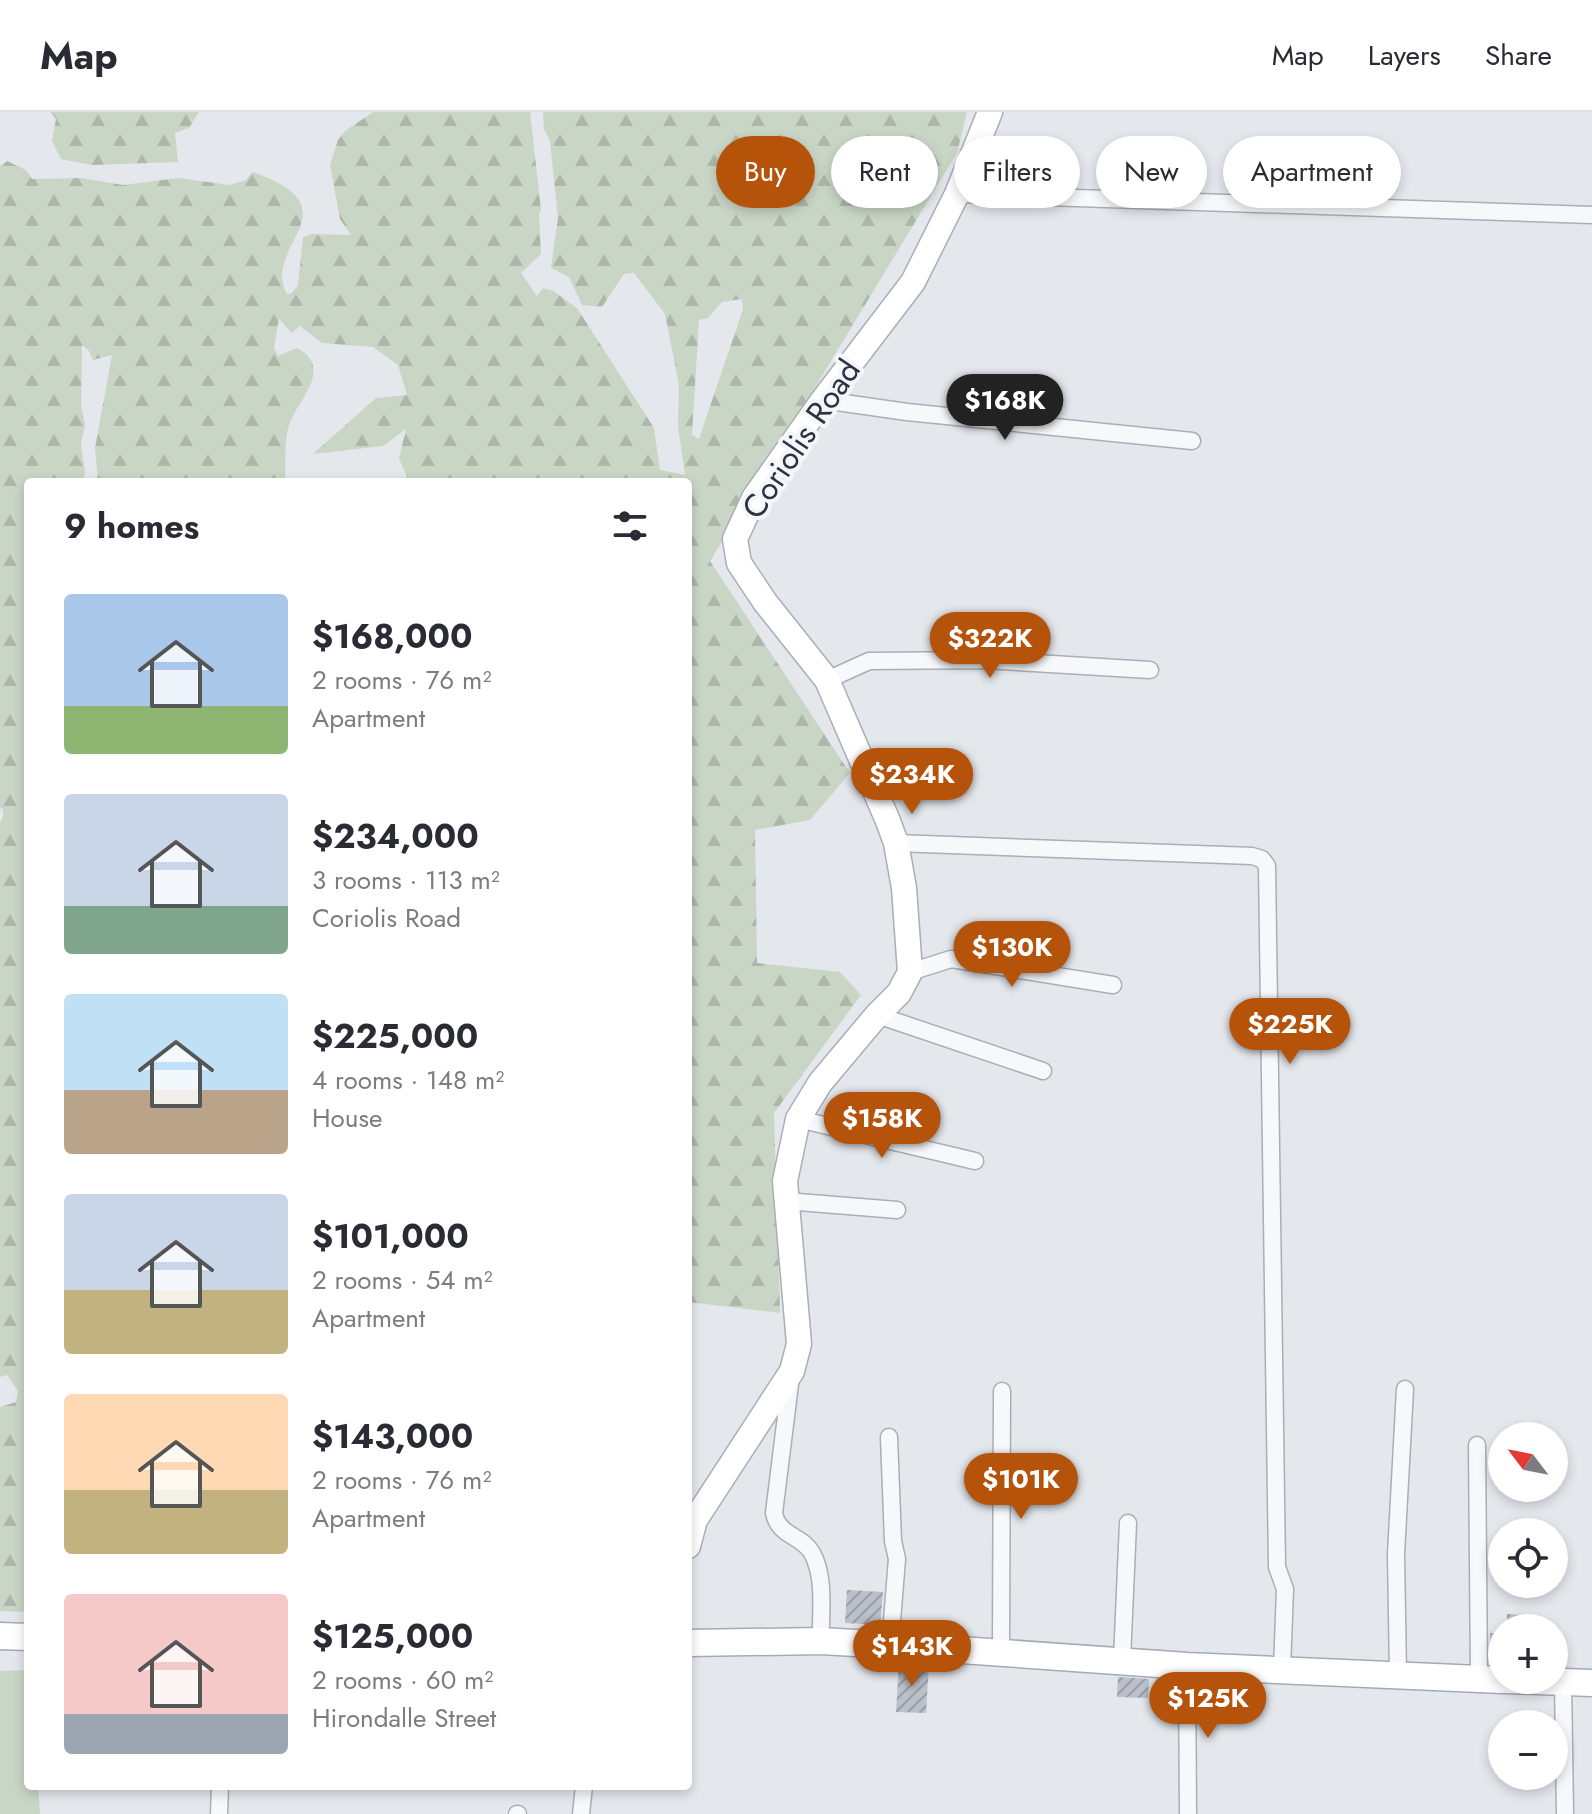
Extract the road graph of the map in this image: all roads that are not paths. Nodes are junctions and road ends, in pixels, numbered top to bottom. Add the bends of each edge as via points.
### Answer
1 (990, 112) edge
2 (980, 136) edge
3 (1080, 198) edge
4 (954, 200) edge
5 (1592, 215) edge
6 (823, 400) junction
7 (1192, 441) dead end
8 (1150, 670) dead end
9 (827, 680) junction
10 (896, 843) junction
11 (910, 972) junction
12 (1113, 985) dead end
13 (877, 1015) junction
14 (1043, 1071) dead end
15 (798, 1119) junction
16 (975, 1161) dead end
17 (786, 1201) junction
18 (897, 1210) dead end
19 (792, 1371) junction
20 (1405, 1389) dead end
21 (1002, 1391) dead end
22 (889, 1437) dead end
23 (1477, 1445) dead end
24 (1128, 1523) dead end
25 (692, 1531) edge
26 (1491, 1614) edge
27 (0, 1636) edge
28 (24, 1637) edge
29 (821, 1641) junction
30 (692, 1643) edge
31 (890, 1645) junction
32 (1001, 1652) junction
33 (1122, 1660) junction
34 (1187, 1666) junction
35 (1282, 1669) junction
36 (1398, 1676) junction
37 (1488, 1680) edge
38 (1568, 1682) edge
39 (1592, 1683) edge
40 (1563, 1694) edge
41 (220, 1790) edge
42 (584, 1790) edge
43 (219, 1814) edge
44 (581, 1814) edge
45 (1188, 1814) edge
46 (1565, 1814) edge

1 - 2 main road, Coriolis Road
3 - 5 street
4 - 6 main road, Coriolis Road via 913,282
6 - 7 street
6 - 9 main road, Coriolis Road via 754,498 735,539 739,563
8 - 9 street via 985,660 869,661
9 - 10 main road, Coriolis Road
10 - 11 main road, Coriolis Road
10 - 35 street via 1252,856 1267,866 1277,1567 1285,1589
11 - 12 street via 951,959
11 - 13 main road via 899,993
13 - 14 street
13 - 15 main road via 820,1083
15 - 16 street
15 - 17 main road
17 - 18 street
17 - 19 main road via 799,1344
19 - 25 main road
19 - 29 street via 774,1513 787,1535 811,1550 819,1573
20 - 36 street via 1396,1554
21 - 32 street
22 - 31 street via 897,1559
23 - 26 street
24 - 33 street
27 - 28 main road
29 - 30 main road
29 - 31 main road
31 - 32 main road
32 - 33 main road
33 - 34 main road
34 - 35 main road
34 - 45 street
35 - 36 main road
36 - 37 main road
38 - 39 main road
40 - 46 street
41 - 43 street
42 - 44 street

